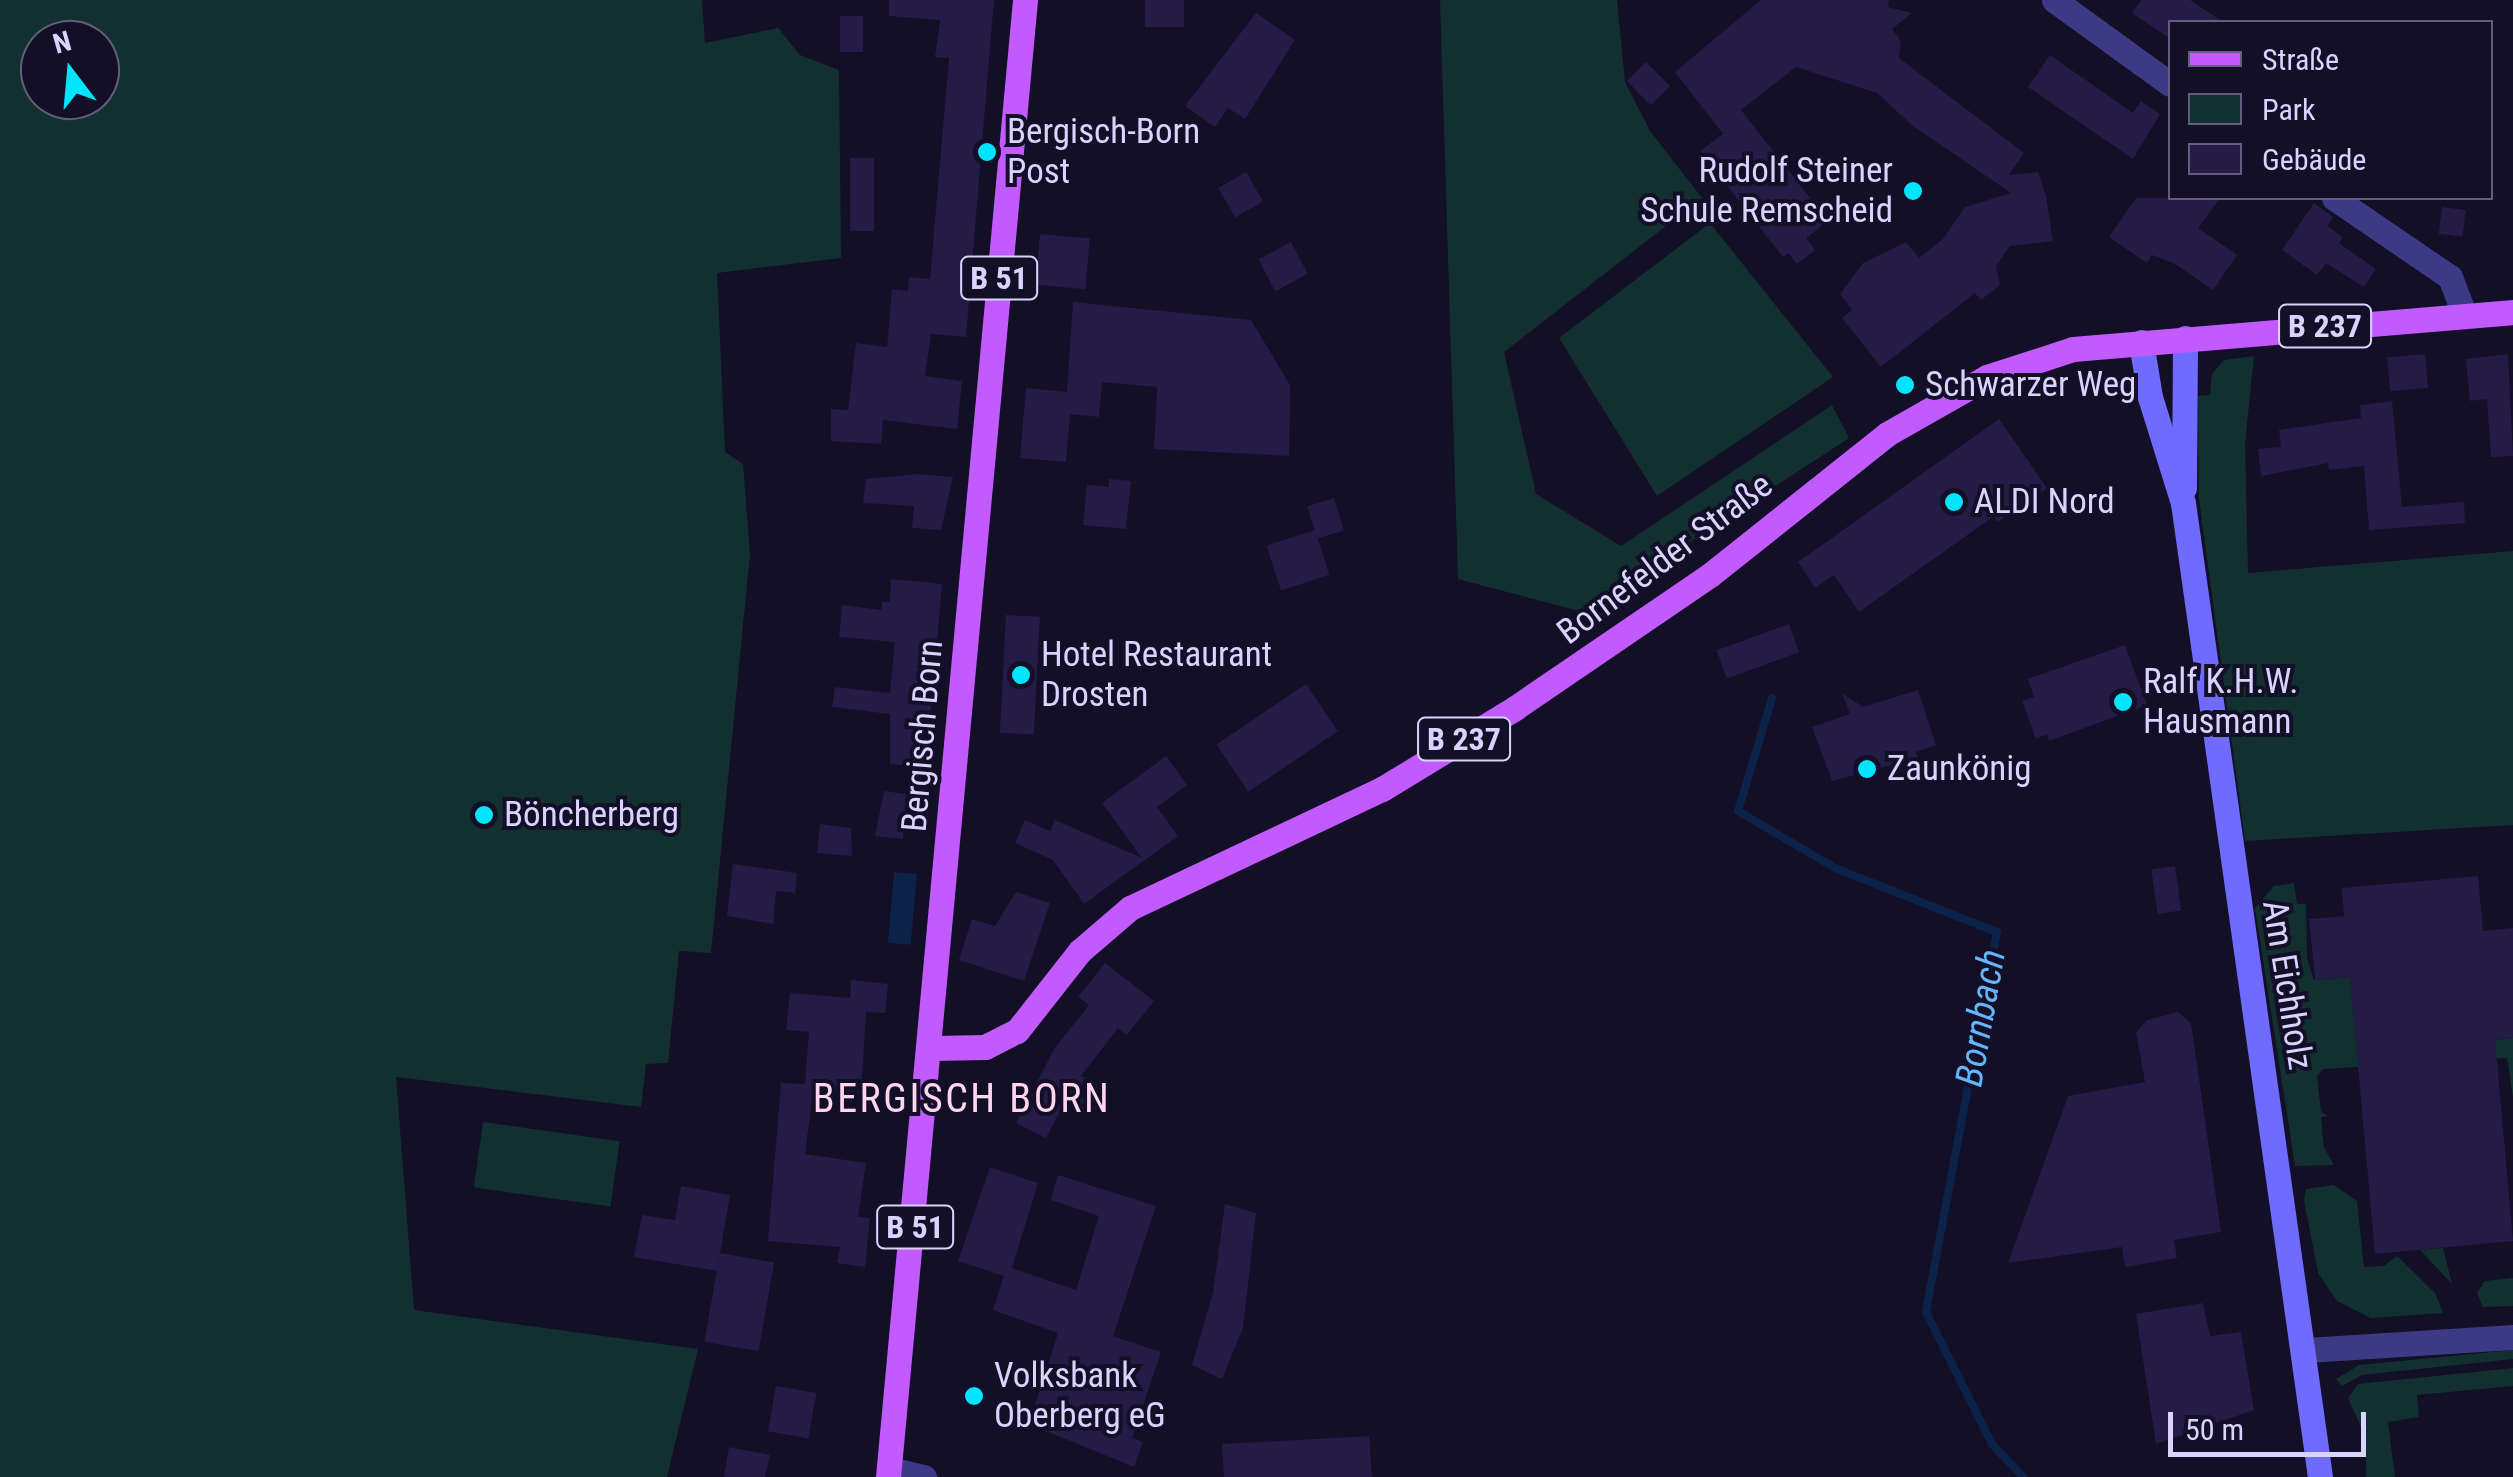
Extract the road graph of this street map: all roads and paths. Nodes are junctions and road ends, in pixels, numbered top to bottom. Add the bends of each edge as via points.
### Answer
1 (1025, 0) edge
2 (2054, 0) edge
3 (2168, 83) edge
4 (2337, 200) edge
5 (2513, 312) edge
6 (2465, 316) junction
7 (2184, 338) junction
8 (2141, 342) junction
9 (2183, 503) junction
10 (933, 1048) junction
11 (2513, 1337) edge
12 (2307, 1350) junction
13 (888, 1473) edge
14 (924, 1477) edge
15 (2320, 1477) edge

1 - 10 main road, Bergisch Born / B 51
2 - 3 street
4 - 6 street via 2450,277
5 - 6 main road, Bornefelder Straße / B 237
6 - 7 main road, Bornefelder Straße / B 237
7 - 8 main road, Bornefelder Straße / B 237
7 - 9 main road, Am Eichholz
8 - 9 main road, Am Eichholz
8 - 10 main road, Bornefelder Straße / B 237 via 2015,364 1920,413 1710,575 1516,708 1382,790 1130,908 1080,951 1017,1031 974,1049
9 - 12 main road, Am Eichholz
10 - 13 main road, Bergisch Born / B 51
11 - 12 street
12 - 15 main road, Am Eichholz
13 - 14 street

